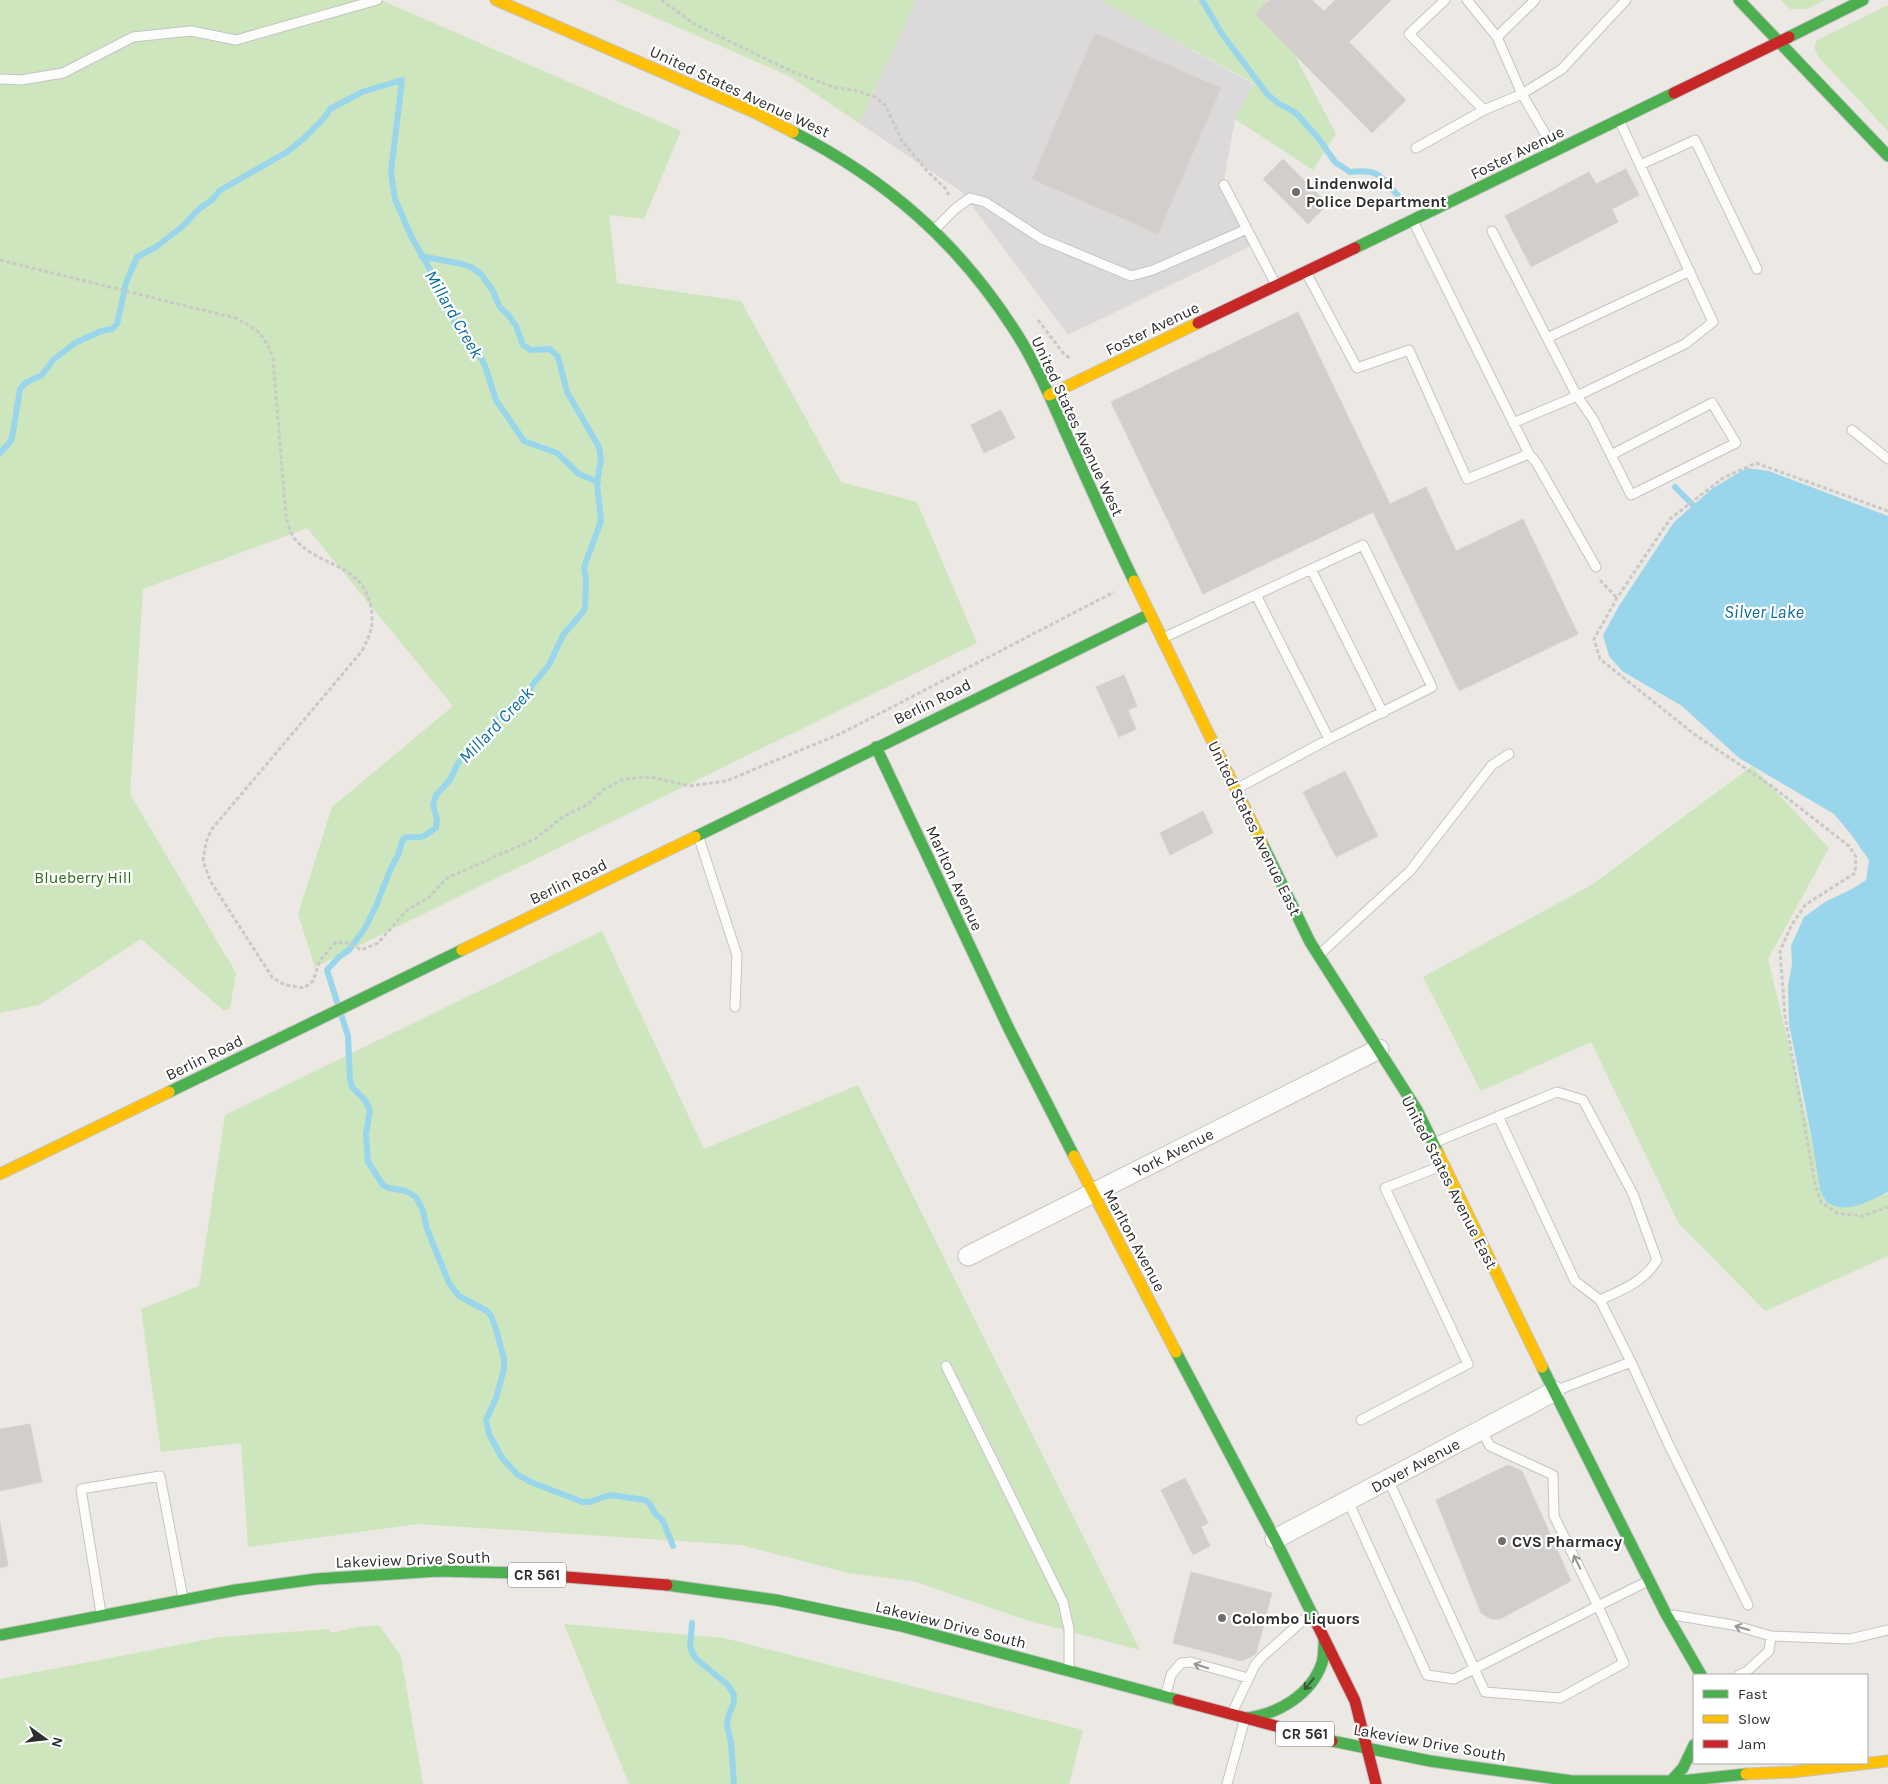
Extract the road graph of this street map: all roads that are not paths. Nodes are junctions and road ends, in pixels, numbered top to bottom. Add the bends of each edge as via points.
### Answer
1 (377, 0) edge
2 (496, 0) edge
3 (1445, 0) edge
4 (1467, 0) edge
5 (1535, 0) edge
6 (1626, 0) edge
7 (1740, 0) edge
8 (1863, 0) edge
9 (1497, 37) junction
10 (1779, 40) junction
11 (0, 80) edge
12 (1522, 94) junction
13 (1484, 110) junction
14 (1620, 120) junction
15 (1416, 148) dead end
16 (1556, 151) junction
17 (1888, 156) edge
18 (1640, 165) junction
19 (1224, 185) dead end
20 (1413, 220) junction
21 (1247, 229) junction
22 (934, 230) junction
23 (1492, 231) dead end
24 (1757, 269) dead end
25 (1690, 271) junction
26 (1306, 272) junction
27 (1277, 286) junction
28 (1547, 338) junction
29 (1049, 395) junction
30 (1577, 396) junction
31 (1513, 423) junction
32 (1852, 430) dead end
33 (1529, 454) junction
34 (1611, 455) junction
35 (1888, 459) edge
36 (1311, 569) junction
37 (1595, 570) road end
38 (1256, 595) junction
39 (1150, 614) junction
40 (1162, 638) junction
41 (1383, 713) junction
42 (1329, 740) junction
43 (876, 747) junction
44 (1509, 754) dead end
45 (1236, 790) junction
46 (698, 835) junction
47 (1319, 955) junction
48 (735, 1007) dead end
49 (1379, 1049) junction
50 (1498, 1116) junction
51 (1433, 1143) junction
52 (1444, 1165) junction
53 (0, 1174) edge
54 (1092, 1193) junction
55 (968, 1256) dead end
56 (1600, 1300) junction
57 (1631, 1362) junction
58 (946, 1366) dead end
59 (1555, 1391) junction
60 (1361, 1420) dead end
61 (1481, 1430) junction
62 (1388, 1479) junction
63 (1348, 1501) junction
64 (1275, 1539) junction
65 (1649, 1580) junction
66 (183, 1600) junction
67 (1748, 1605) dead end
68 (1598, 1606) junction
69 (1311, 1614) junction
70 (1666, 1614) junction
71 (101, 1616) junction
72 (1887, 1632) edge
73 (0, 1635) edge
74 (1771, 1636) junction
75 (1324, 1640) junction
76 (1474, 1668) junction
77 (1069, 1670) junction
78 (1700, 1674) edge
79 (1741, 1674) edge
80 (1248, 1678) junction
81 (1166, 1696) junction
82 (1232, 1714) junction
83 (1245, 1718) junction
84 (1366, 1747) junction
85 (1693, 1747) edge
86 (1888, 1761) edge
87 (1868, 1763) edge
88 (1862, 1764) edge
89 (1747, 1774) edge
90 (1567, 1782) edge
91 (1671, 1782) junction
92 (1227, 1784) edge
93 (1376, 1784) edge

1 - 11 lane via 236,40 191,30 133,37 63,73
2 - 22 street, United States Avenue West via 756,113 830,151 888,191
3 - 13 lane via 1409,34
4 - 9 lane
5 - 9 lane
6 - 12 lane via 1562,69
7 - 10 street
8 - 10 street, Foster Avenue
9 - 12 lane
10 - 14 street, Foster Avenue
10 - 17 street
12 - 13 lane
12 - 16 lane
13 - 15 lane
14 - 16 street, Foster Avenue
14 - 18 lane
16 - 20 street, Foster Avenue
18 - 24 lane via 1695,140
18 - 25 lane
19 - 21 lane
20 - 26 street, Foster Avenue
20 - 31 lane
21 - 22 lane via 1153,270 1131,276 1042,239 986,202 970,198
21 - 27 lane
22 - 29 street, United States Avenue West via 967,265 1016,332
23 - 28 lane
25 - 28 lane
25 - 30 lane via 1714,322 1685,344
26 - 27 street, Foster Avenue
26 - 33 lane via 1358,368 1408,350 1467,479
27 - 29 street, Foster Avenue
28 - 30 lane
29 - 39 street, United States Avenue West
30 - 31 lane
30 - 34 lane
31 - 33 lane
32 - 35 lane
33 - 37 lane
34 - 34 lane via 1631,495 1736,443 1712,403
36 - 38 lane
36 - 41 lane
36 - 41 lane via 1363,545 1432,687
38 - 40 lane
38 - 42 lane
39 - 40 street, United States Avenue East
39 - 43 street, Berlin Road
40 - 45 street, United States Avenue East
41 - 42 lane
42 - 45 lane
43 - 46 street, Berlin Road
43 - 54 street, Marlton Avenue via 1009,1029
44 - 47 lane via 1492,765 1410,871
45 - 47 street, United States Avenue East
46 - 48 lane via 737,955
46 - 53 street, Berlin Road
47 - 49 street, United States Avenue East
49 - 51 street, United States Avenue East via 1417,1110
49 - 54 street, York Avenue
50 - 51 lane
50 - 56 lane via 1575,1281
50 - 56 lane via 1557,1092 1583,1100 1633,1194 1657,1260 1650,1271 1627,1288
51 - 52 street, United States Avenue East
52 - 59 street, United States Avenue East
52 - 60 lane via 1385,1188 1468,1364
54 - 55 street, York Avenue
54 - 64 street, Marlton Avenue
56 - 57 lane
57 - 59 lane
57 - 67 lane
58 - 77 lane via 1064,1602 1069,1629
59 - 61 street, Dover Avenue
59 - 65 street, United States Avenue East
61 - 62 street, Dover Avenue
68 -> 61 lane via 1554,1516 1553,1475 1490,1446
62 - 63 street, Dover Avenue
62 - 76 lane
63 - 64 street, Dover Avenue
63 - 76 lane via 1427,1675 1454,1679
64 - 69 street, Marlton Avenue
65 - 68 lane
65 - 70 street, United States Avenue East
66 - 71 street, Lakeview Drive South / CR 561
66 - 71 lane via 160,1476 81,1489
66 - 77 street, Lakeview Drive South / CR 561 via 316,1579 438,1571 511,1572 667,1585 776,1600 901,1626
68 - 76 lane
68 - 76 lane via 1624,1663 1560,1698 1485,1692
69 - 75 street, Marlton Avenue
69 - 80 lane via 1262,1657
74 -> 70 lane via 1733,1625
70 - 78 street, United States Avenue East
71 - 73 street, Lakeview Drive South / CR 561
72 - 74 lane via 1850,1639
74 - 79 lane via 1769,1651
75 -> 83 street via 1322,1662 1311,1685 1283,1707 1259,1718
75 - 84 street, Marlton Avenue via 1355,1701
77 - 81 street, Lakeview Drive South / CR 561
80 -> 81 lane via 1191,1662 1181,1663 1171,1676
80 - 82 lane
81 - 82 street, Lakeview Drive South / CR 561
82 - 83 street, Lakeview Drive South / CR 561
83 - 84 street, Lakeview Drive South / CR 561
83 - 92 lane
84 - 90 street, Lakeview Drive South / CR 561 via 1430,1761
84 - 93 street, Marlton Avenue
85 - 91 street via 1683,1768
86 - 87 street, Lakeview Drive South / CR 561
88 - 89 street, Lakeview Drive South / CR 561
89 - 91 street, Lakeview Drive South / CR 561
90 - 91 street, Lakeview Drive South / CR 561

